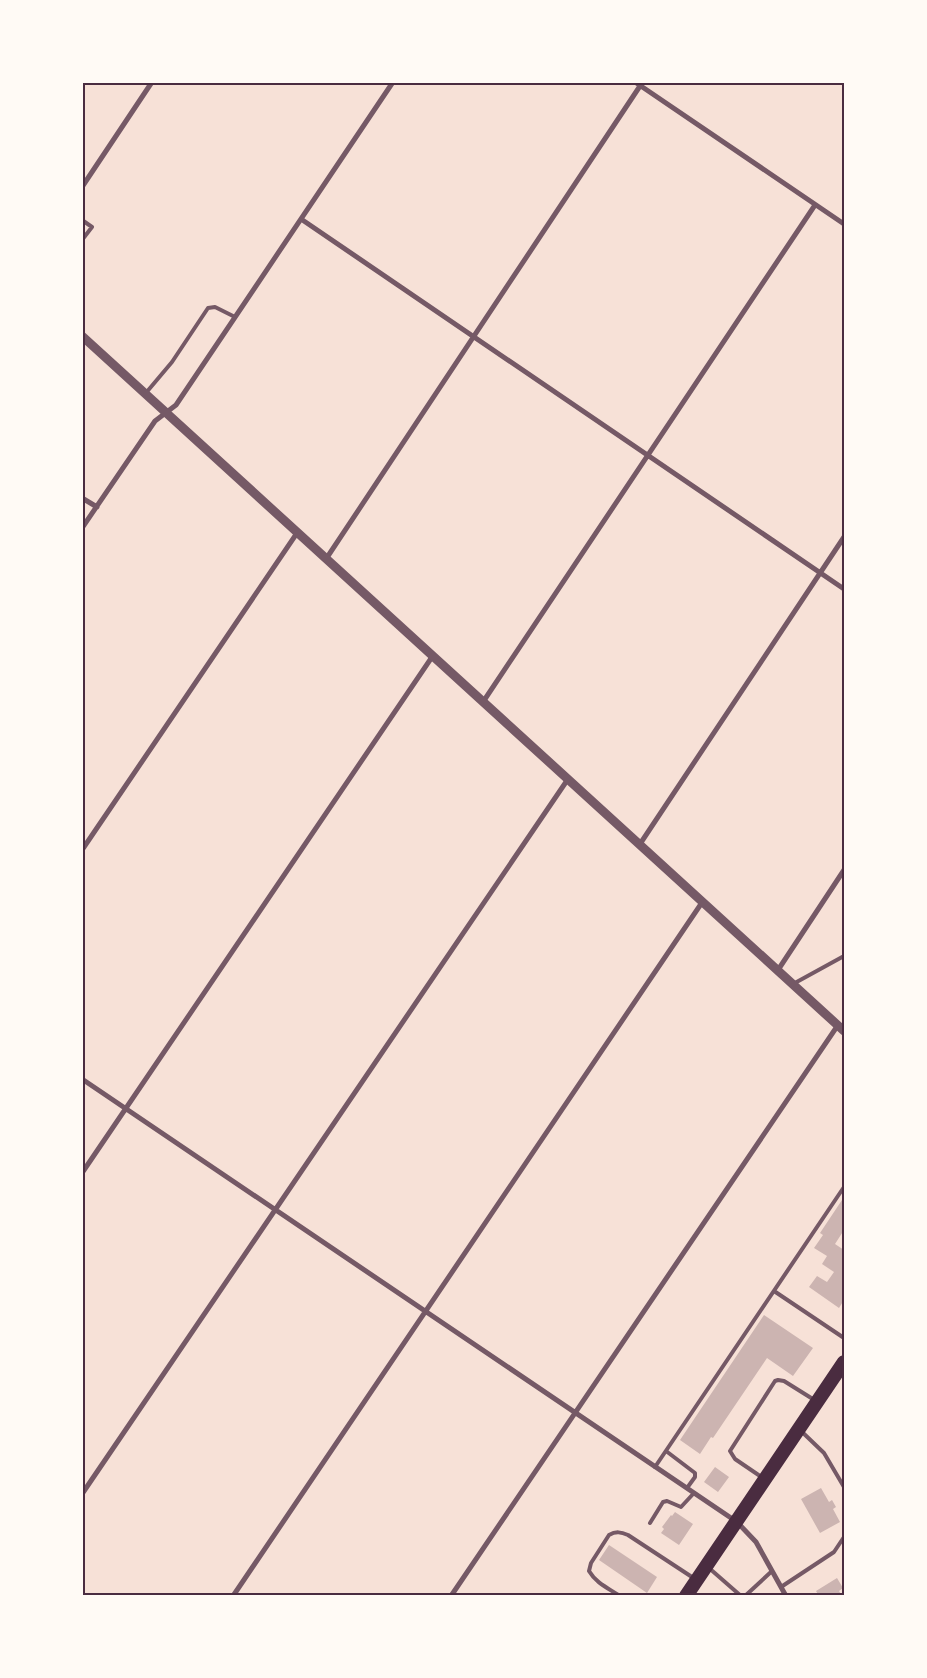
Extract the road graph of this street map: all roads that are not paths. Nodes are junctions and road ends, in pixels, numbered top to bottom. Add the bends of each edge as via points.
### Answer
1 (152, 82) edge
2 (393, 82) edge
3 (635, 82) edge
4 (640, 86) junction
5 (82, 187) edge
6 (815, 205) junction
7 (301, 219) junction
8 (82, 220) edge
9 (844, 224) edge
10 (82, 240) edge
11 (235, 317) junction
12 (82, 336) edge
13 (474, 336) junction
14 (145, 394) junction
15 (166, 413) junction
16 (649, 455) junction
17 (82, 498) edge
18 (97, 507) junction
19 (82, 528) edge
20 (297, 533) junction
21 (844, 537) edge
22 (326, 559) junction
23 (821, 573) junction
24 (844, 589) edge
25 (432, 657) junction
26 (483, 702) junction
27 (568, 779) junction
28 (640, 844) junction
29 (82, 850) edge
30 (844, 870) edge
31 (703, 901) junction
32 (844, 956) edge
33 (778, 970) junction
34 (793, 984) junction
35 (841, 1028) edge
36 (82, 1079) edge
37 (126, 1109) junction
38 (82, 1173) edge
39 (844, 1187) edge
40 (275, 1210) junction
41 (774, 1291) junction
42 (425, 1311) junction
43 (844, 1338) edge
44 (844, 1362) edge
45 (818, 1402) junction
46 (575, 1413) junction
47 (799, 1429) junction
48 (666, 1451) junction
49 (655, 1467) junction
50 (765, 1479) junction
51 (844, 1487) edge
52 (687, 1488) junction
53 (694, 1493) junction
54 (82, 1494) edge
55 (736, 1522) junction
56 (650, 1523) dead end
57 (844, 1537) edge
58 (706, 1566) junction
59 (772, 1571) junction
60 (696, 1580) junction
61 (782, 1587) junction
62 (233, 1596) edge
63 (451, 1596) edge
64 (620, 1596) edge
65 (686, 1596) edge
66 (743, 1596) edge
67 (786, 1596) edge

1 - 5 street
2 - 7 street
3 - 4 street
4 - 6 street
4 - 13 street
6 - 9 street
6 - 16 street
7 - 11 street
7 - 13 street
8 - 10 lane via 92,227
11 - 14 lane via 215,307 208,308 172,362
11 - 15 street via 176,405
12 - 14 street
13 - 16 street
13 - 22 street
14 - 15 street
15 - 18 street via 155,421
15 - 20 street
16 - 23 street
16 - 26 street
17 - 18 street
18 - 19 street
20 - 22 street
20 - 29 street
21 - 23 street
22 - 25 street
23 - 24 street
23 - 28 street
25 - 26 street
25 - 37 street
26 - 27 street
27 - 28 street
27 - 40 street
28 - 31 street
30 - 33 street
31 - 33 street
31 - 42 street
32 - 34 lane
33 - 34 street
34 - 35 street
35 - 46 street
36 - 37 street
37 - 38 street
37 - 40 street
39 - 41 lane
40 - 42 street
40 - 54 street
41 - 43 lane
41 - 48 lane
42 - 46 street
42 - 62 street
44 - 45 highway
45 - 47 highway
45 - 50 lane via 784,1381 775,1381 730,1451 735,1459
46 - 49 street
46 - 63 street
47 - 50 highway
47 - 51 lane via 824,1453
48 - 49 lane
48 - 52 lane via 696,1473
49 - 52 street
50 - 55 highway
52 - 53 street
53 - 55 street
53 - 56 lane via 681,1507 663,1502
55 - 58 highway
55 - 59 street via 756,1542
57 - 61 lane via 834,1552
58 - 60 highway
58 - 66 lane
59 - 61 street
59 - 66 lane
60 - 64 lane via 628,1535 613,1532 591,1563 590,1571 600,1583
60 - 65 highway
61 - 67 street

